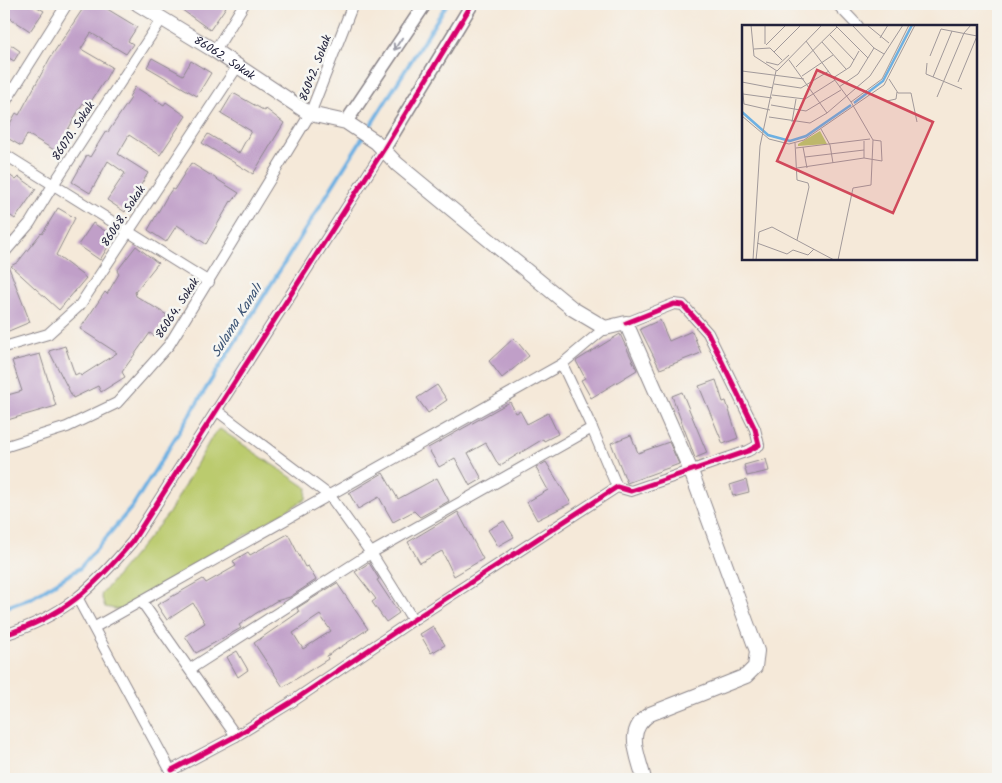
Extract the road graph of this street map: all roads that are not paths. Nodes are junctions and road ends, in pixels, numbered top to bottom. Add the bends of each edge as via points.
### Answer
1 (67, 4) edge
2 (141, 4) edge
3 (244, 4) edge
4 (353, 4) edge
5 (425, 4) edge
6 (472, 4) edge
7 (837, 4) edge
8 (161, 20) junction
9 (857, 25) edge
10 (215, 50) junction
11 (237, 67) junction
12 (4, 104) edge
13 (310, 114) junction
14 (349, 125) junction
15 (380, 146) junction
16 (4, 154) edge
17 (53, 184) junction
18 (128, 230) junction
19 (4, 253) edge
20 (209, 282) junction
21 (626, 323) junction
22 (605, 328) junction
23 (4, 347) edge
24 (562, 364) junction
25 (216, 410) junction
26 (592, 428) junction
27 (4, 447) edge
28 (691, 471) junction
29 (617, 487) junction
30 (330, 496) junction
31 (371, 553) junction
32 (78, 599) junction
33 (142, 602) junction
34 (412, 620) junction
35 (95, 627) junction
36 (4, 635) edge
37 (190, 669) junction
38 (236, 736) junction
39 (173, 775) edge
40 (644, 779) edge

1 - 12 street
2 - 8 main road, 86062. Sokak
3 - 10 street
4 - 13 street, 86042. Sokak
5 -> 14 street
6 - 15 street
7 - 9 street
8 - 10 main road, 86062. Sokak
8 - 17 street, 86070. Sokak
10 - 11 main road, 86062. Sokak
11 - 13 main road, 86062. Sokak
11 - 18 street, 86068. Sokak
13 - 14 main road
13 - 20 street, 86064. Sokak
14 - 15 main road
15 - 22 main road via 397,164 573,309
15 - 25 street
16 - 17 street
17 - 18 street
17 - 19 street, 86070. Sokak via 30,223
18 - 20 street
18 - 23 street, 86068. Sokak via 80,305 48,334
20 - 27 street, 86064. Sokak via 169,345 117,403 68,427
21 - 22 main road
21 - 28 main road
21 - 28 street via 674,304 683,305 708,333 755,429 759,444
22 - 24 street
24 - 26 street
24 - 30 street
25 - 30 street
25 - 32 street via 132,542
26 - 29 street
26 - 31 street
28 - 29 street via 631,491
28 - 40 main road via 757,651 755,667 746,676 650,714 639,722 634,736
29 - 34 street
30 - 31 street
30 - 33 street
31 - 34 street
31 - 37 street
32 - 35 street
32 - 36 street via 33,626
33 - 35 street
33 - 37 street
34 - 38 street via 290,704
35 - 39 street
37 - 38 street
38 - 39 street

